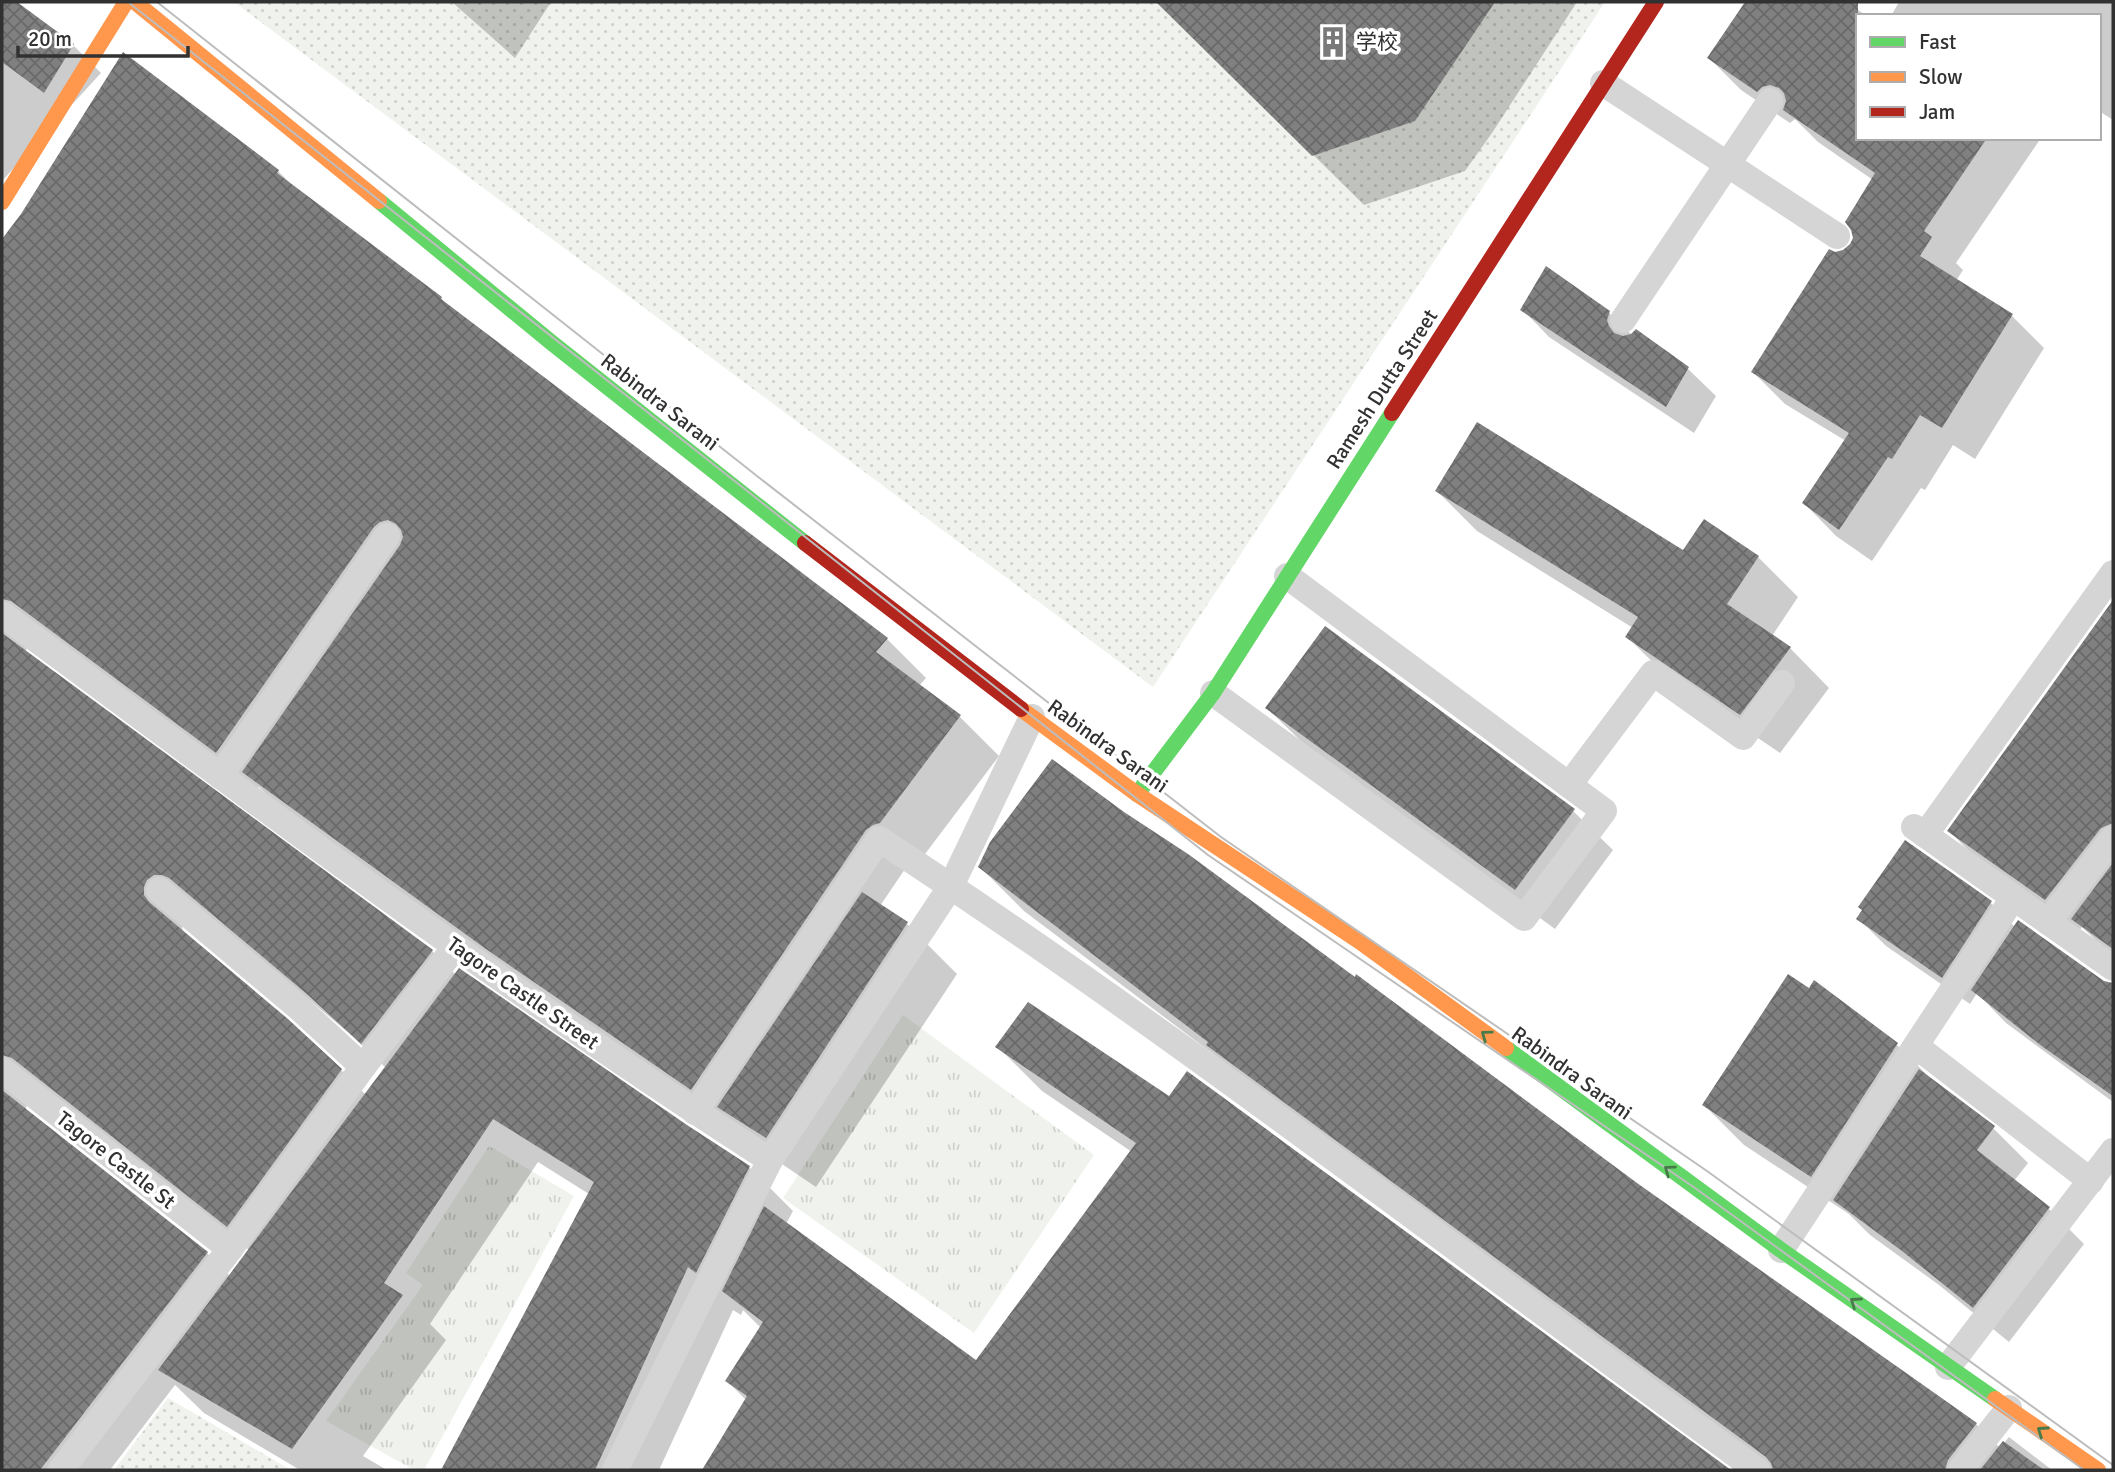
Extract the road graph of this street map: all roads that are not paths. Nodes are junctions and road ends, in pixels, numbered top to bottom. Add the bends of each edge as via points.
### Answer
1 (126, 2) edge
2 (135, 2) edge
3 (1656, 2) edge
4 (1603, 83) junction
5 (1770, 101) dead end
6 (1728, 164) junction
7 (2, 202) edge
8 (1837, 236) dead end
9 (1623, 320) dead end
10 (387, 536) dead end
11 (2113, 573) edge
12 (1287, 576) junction
13 (2, 614) edge
14 (1782, 683) dead end
15 (1213, 693) junction
16 (1032, 717) junction
17 (220, 776) junction
18 (1569, 785) junction
19 (1137, 794) junction
20 (2113, 838) edge
21 (951, 886) junction
22 (159, 890) dead end
23 (2013, 898) junction
24 (2048, 922) junction
25 (455, 947) junction
26 (2113, 968) edge
27 (1916, 1046) junction
28 (363, 1067) junction
29 (2, 1070) edge
30 (695, 1112) junction
31 (2113, 1152) edge
32 (770, 1160) junction
33 (2091, 1181) junction
34 (230, 1249) junction
35 (1781, 1250) junction
36 (1948, 1367) junction
37 (2009, 1408) junction
38 (2113, 1455) edge
39 (61, 1470) edge
40 (615, 1470) edge
41 (1757, 1470) edge
42 (1960, 1470) edge
43 (2100, 1470) edge

1 - 7 main road
2 - 16 main road, Rabindra Sarani via 580,365
3 - 4 main road, Ramesh Dutta Street
4 - 6 lane
4 - 12 main road, Ramesh Dutta Street
5 - 6 lane
6 - 8 lane
6 - 9 lane
10 - 17 lane
11 - 23 lane via 1920,831
12 - 15 main road, Ramesh Dutta Street
12 - 18 lane
13 - 17 lane, Tagore Castle Street
14 - 18 lane via 1743,737 1653,673
15 - 18 lane via 1524,918 1604,811
15 - 19 main road, Ramesh Dutta Street
16 - 19 main road, Rabindra Sarani
16 - 21 lane
17 - 25 lane, Tagore Castle Street
35 -> 19 main road, Rabindra Sarani via 1359,942
20 - 24 lane
21 - 30 lane via 879,839
21 - 32 lane
21 - 41 lane via 1241,1091
22 - 28 lane
23 - 24 lane
23 - 27 lane
24 - 26 lane
25 - 28 lane
25 - 30 lane, Tagore Castle Street
27 - 33 lane
27 - 35 lane
28 - 34 lane
29 - 34 lane, Tagore Castle St
30 - 32 lane, Tagore Castle Street
31 - 33 lane
32 - 40 lane
33 - 36 lane
34 - 39 lane
36 -> 35 main road, Rabindra Sarani
36 - 37 main road, Rabindra Sarani
37 - 42 lane
43 -> 37 main road, Rabindra Sarani
38 - 43 lane

